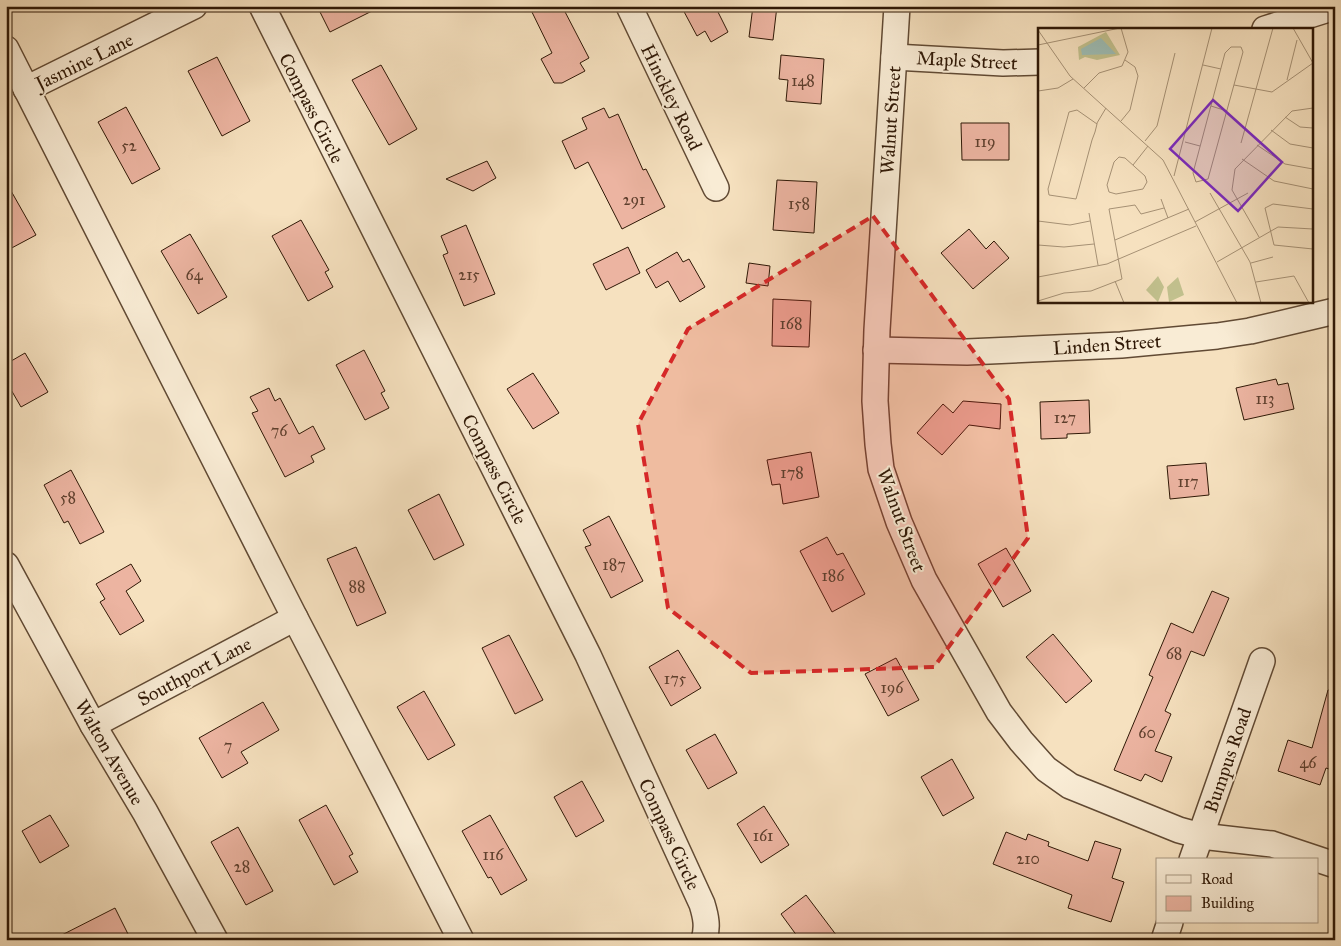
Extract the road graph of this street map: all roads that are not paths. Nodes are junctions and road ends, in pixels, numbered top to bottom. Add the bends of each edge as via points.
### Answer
1 (194, 6) edge
2 (262, 6) edge
3 (629, 6) edge
4 (897, 6) edge
5 (1335, 7) edge
6 (1268, 28) edge
7 (6, 49) edge
8 (894, 57) junction
9 (1038, 62) edge
10 (26, 89) junction
11 (716, 188) dead end
12 (1335, 311) edge
13 (876, 350) junction
14 (6, 565) edge
15 (295, 618) junction
16 (1262, 661) dead end
17 (93, 725) junction
18 (1201, 836) junction
19 (1193, 858) edge
20 (1314, 858) edge
21 (1318, 859) edge
22 (1335, 865) edge
23 (1169, 924) edge
24 (215, 940) edge
25 (461, 940) edge
26 (704, 940) edge
27 (1164, 940) edge

1 - 10 street, Jasmine Lane
2 - 26 street, Compass Circle via 588,655 702,904 707,922
3 - 11 street, Hinckley Road
4 - 8 street, Walnut Street
5 - 6 street
7 - 10 street
8 - 9 street, Maple Street
8 - 13 street, Walnut Street
10 - 15 street
12 - 13 street, Linden Street via 1250,331 1121,345 967,352
13 - 18 street, Walnut Street via 875,401 881,469 899,522 924,580 999,712 1046,769 1070,786
14 - 17 street, Walton Avenue
15 - 17 street, Southport Lane
15 - 25 street
16 - 18 street, Bumpus Road
17 - 24 street, Walton Avenue
18 - 19 street, Bumpus Road
18 - 20 street, Walnut Street via 1272,844
21 - 22 street, Walnut Street
23 - 27 street

